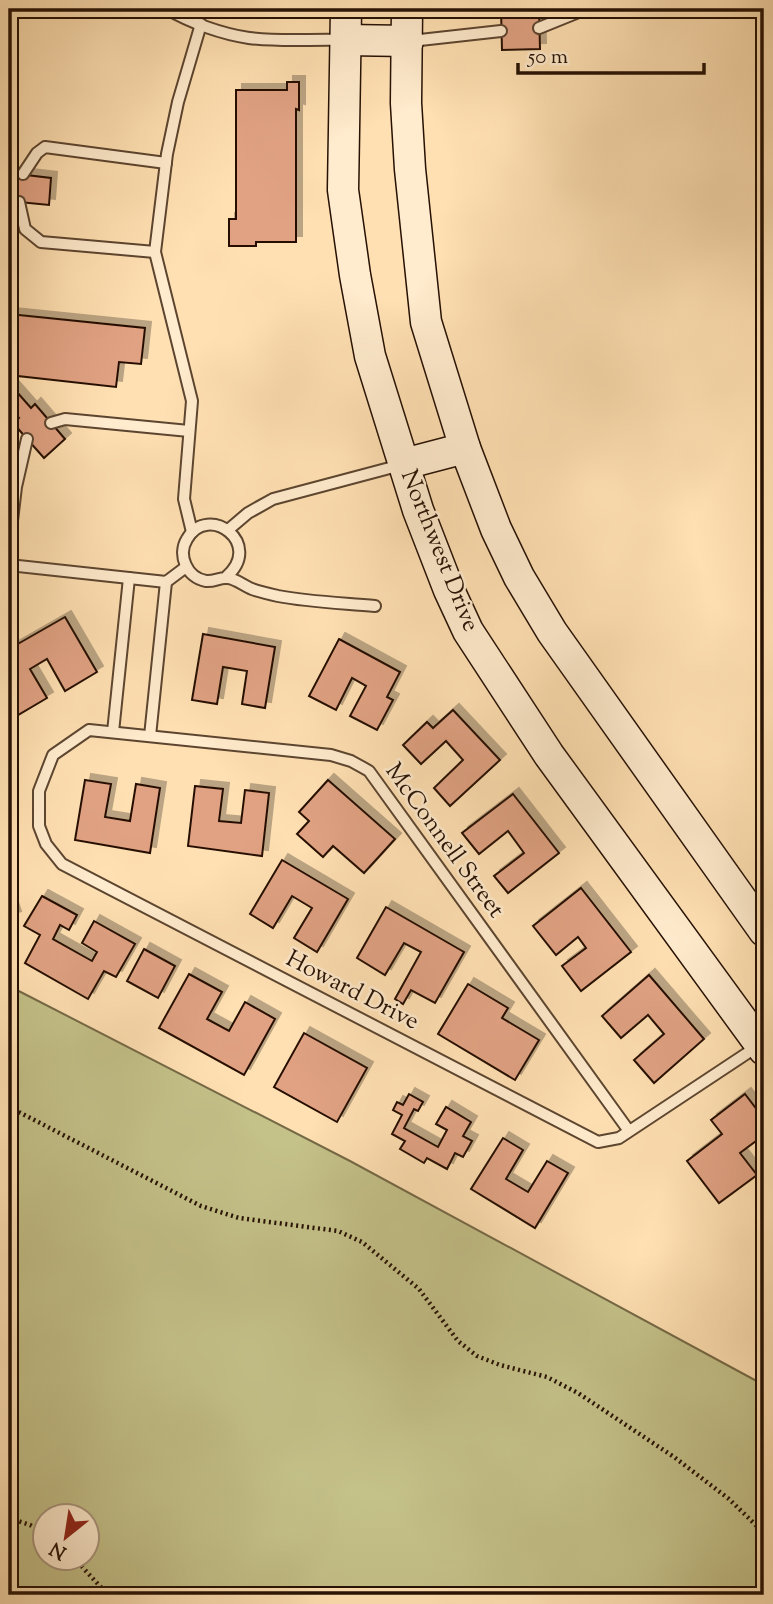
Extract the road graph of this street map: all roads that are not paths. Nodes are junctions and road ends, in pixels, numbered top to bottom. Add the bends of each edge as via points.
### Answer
1 (167, 9) edge
2 (346, 9) edge
3 (407, 9) edge
4 (580, 9) edge
5 (201, 24) junction
6 (539, 28) dead end
7 (501, 31) dead end
8 (346, 40) junction
9 (408, 41) junction
10 (166, 163) junction
11 (23, 174) dead end
12 (19, 202) dead end
13 (155, 252) junction
14 (51, 423) dead end
15 (189, 431) junction
16 (27, 439) dead end
17 (465, 449) junction
18 (404, 464) junction
19 (229, 530) junction
20 (192, 532) junction
21 (9, 547) edge
22 (9, 565) edge
23 (186, 567) junction
24 (226, 577) junction
25 (129, 578) junction
26 (166, 582) junction
27 (375, 606) dead end
28 (89, 730) joint
29 (113, 732) junction
30 (150, 736) junction
31 (764, 931) edge
32 (763, 1046) edge
33 (629, 1131) junction

1 - 5 lane
2 - 8 main road, Northwest Drive
3 - 9 main road
4 - 6 lane
5 - 8 lane via 250,38
5 - 10 lane
7 - 9 lane
8 - 9 main road
8 - 18 main road, Northwest Drive via 343,190 370,356
9 - 17 main road via 410,169 426,322
10 - 11 lane via 45,147
10 - 13 lane
12 - 13 lane via 25,229 41,242
13 - 15 lane via 192,401
14 - 15 lane via 65,419
15 - 20 lane via 184,499
16 - 21 lane
17 - 18 main road
17 - 31 main road via 519,578 552,632
18 - 19 lane via 273,499
18 - 32 main road, Northwest Drive via 468,631 549,755
19 - 20 lane via 210,525
19 - 24 lane via 240,555
20 - 23 lane via 183,548
22 - 25 lane
23 - 24 lane via 209,582
23 - 26 lane
24 - 27 lane via 279,596
25 - 26 lane
25 - 29 lane
26 - 30 lane
28 - 29 lane, McConnell Street
28 - 33 lane, Howard Drive via 53,755 39,791 40,826 46,844 62,864 598,1142
29 - 30 lane, McConnell Street
30 - 33 lane, McConnell Street via 331,755 369,771
32 - 33 lane, Howard Drive

